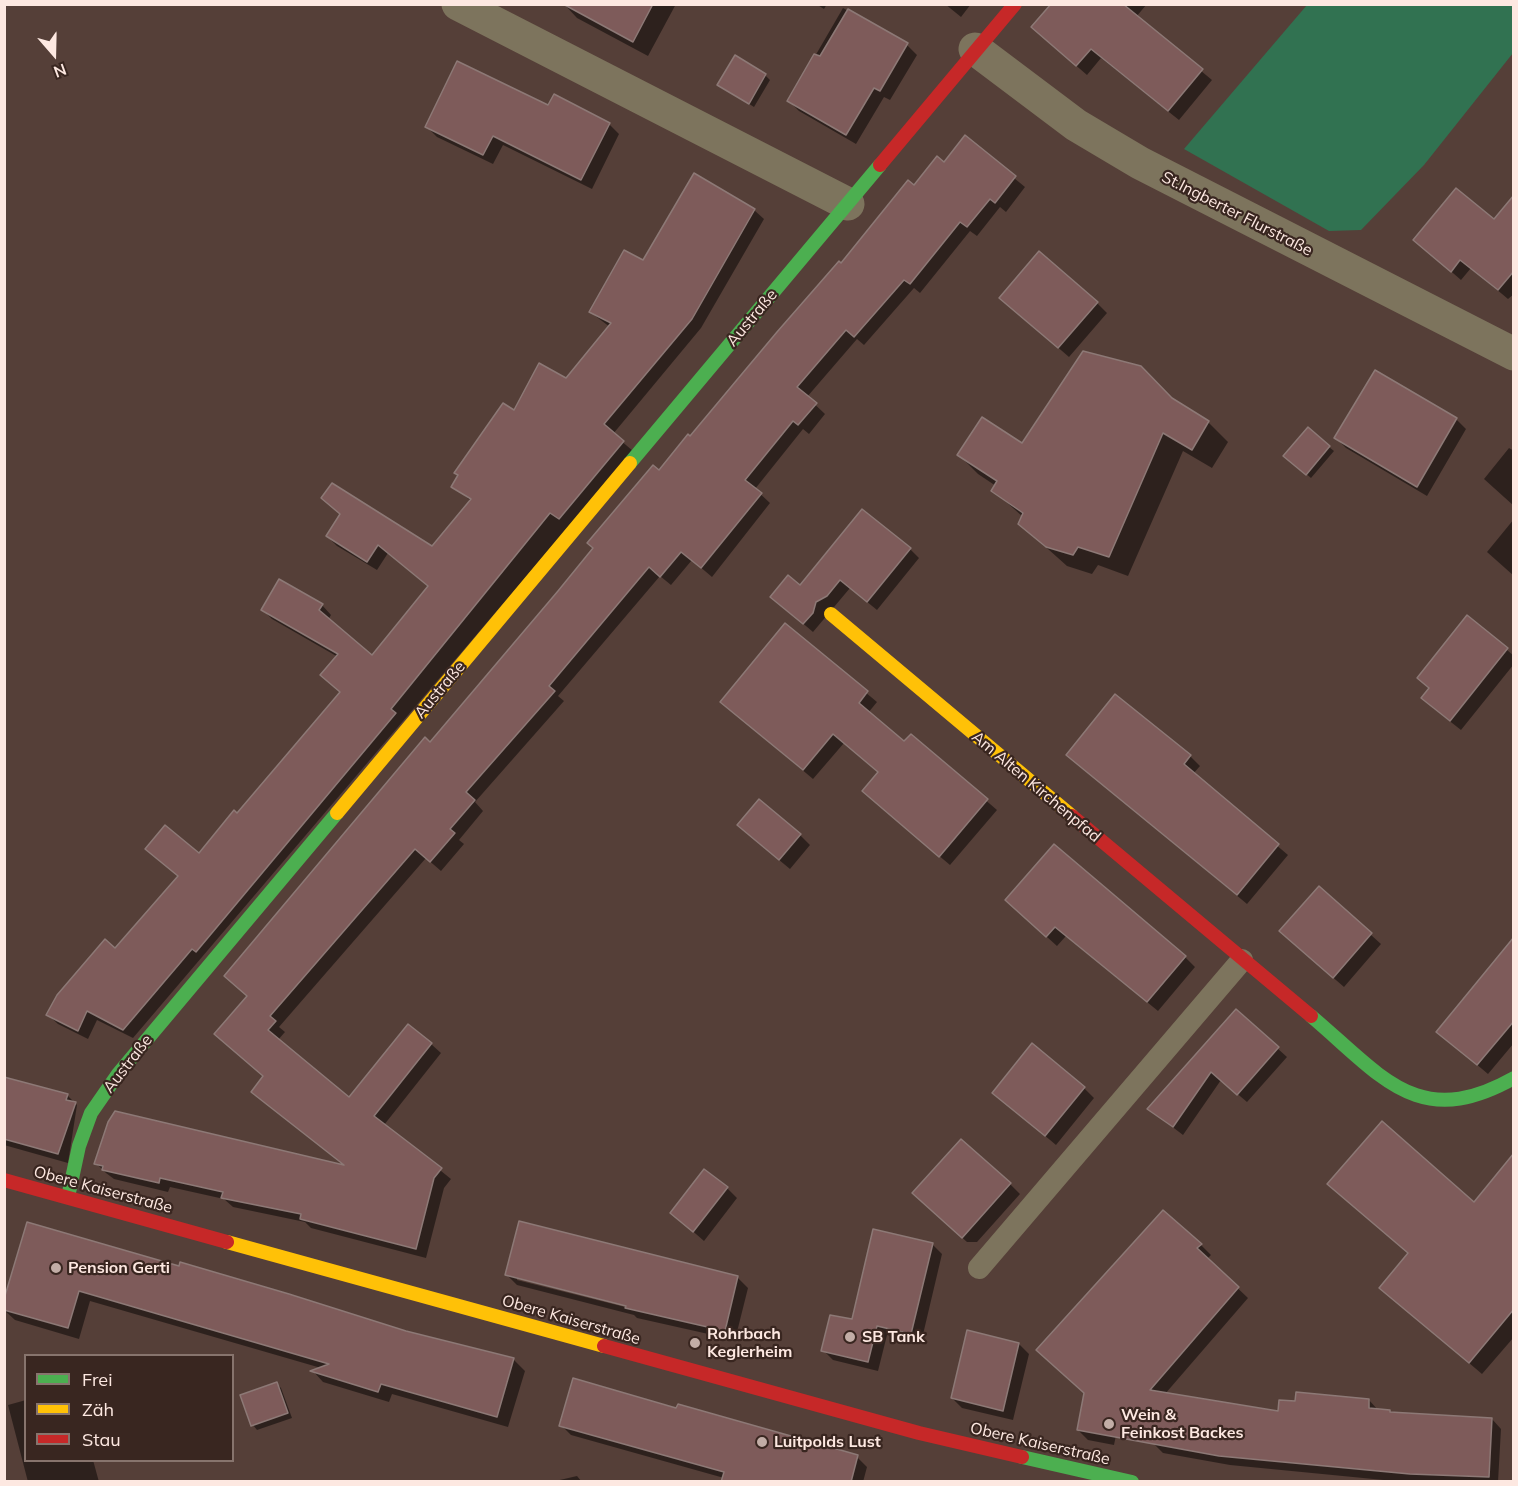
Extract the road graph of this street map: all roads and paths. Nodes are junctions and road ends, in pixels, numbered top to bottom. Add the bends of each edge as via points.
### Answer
1 (458, 4) edge
2 (1015, 4) edge
3 (975, 49) junction
4 (848, 204) junction
5 (1514, 354) edge
6 (831, 614) dead end
7 (1242, 960) junction
8 (1514, 1078) edge
9 (4, 1180) edge
10 (68, 1197) junction
11 (979, 1268) dead end
12 (1132, 1482) edge

1 - 4 street
2 - 3 street, Austraße
3 - 4 street, Austraße
3 - 5 street, St.Ingberter Flurstraße via 1076,125 1140,163
4 - 10 street, Austraße via 118,1074 91,1113
6 - 7 street, Am Alten Kirchenpfad
7 - 8 street, Am Alten Kirchenpfad via 1382,1076 1419,1098 1455,1102 1484,1096
7 - 11 lane
9 - 10 street, Obere Kaiserstraße
10 - 12 street, Obere Kaiserstraße via 919,1433

